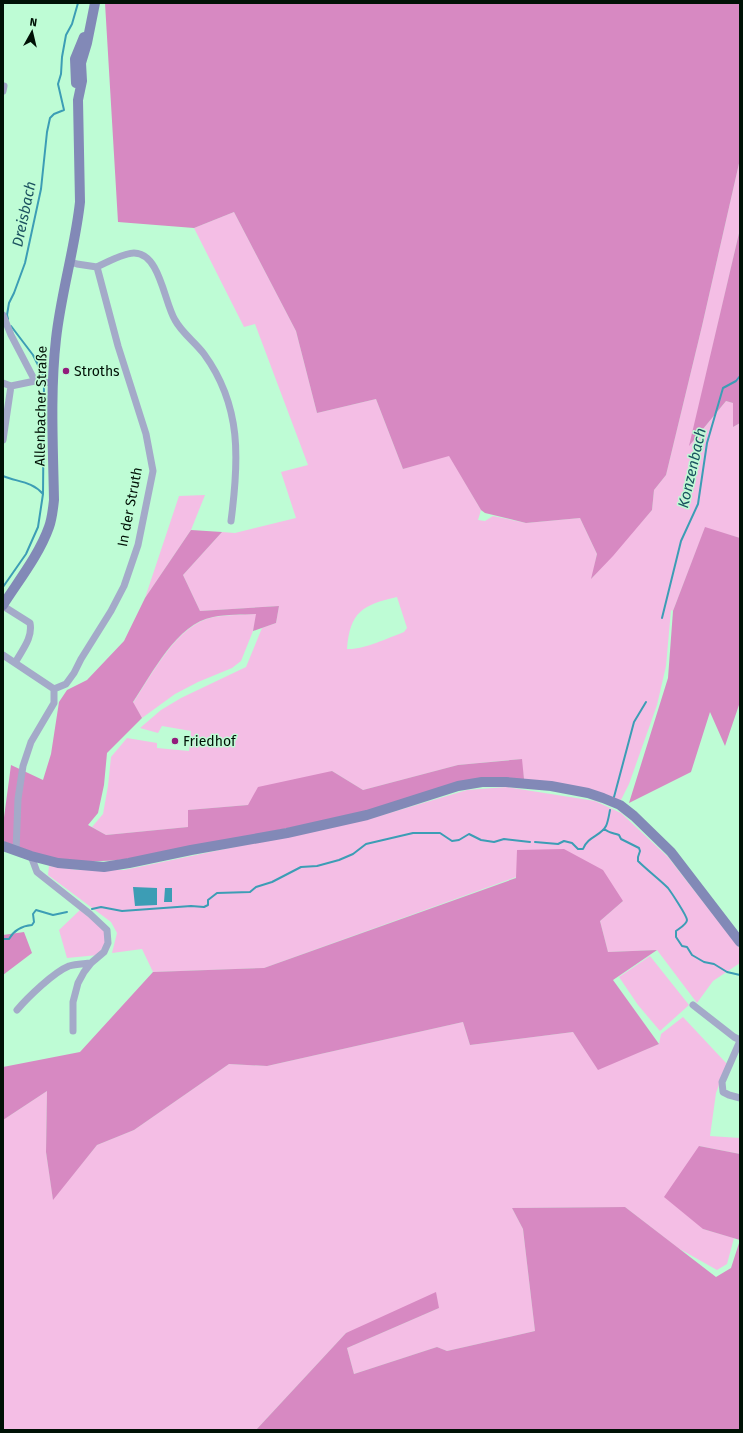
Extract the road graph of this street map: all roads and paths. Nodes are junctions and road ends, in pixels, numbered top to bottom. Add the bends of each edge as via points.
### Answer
1 (95, 3) edge
2 (71, 262) junction
3 (97, 267) junction
4 (3, 315) edge
5 (44, 382) junction
6 (3, 383) edge
7 (11, 386) junction
8 (3, 440) edge
9 (231, 521) dead end
10 (3, 606) edge
11 (3, 655) edge
12 (15, 663) junction
13 (54, 689) junction
14 (3, 846) edge
15 (16, 850) junction
16 (31, 856) junction
17 (740, 942) edge
18 (91, 963) junction
19 (692, 1004) dead end
20 (17, 1010) dead end
21 (73, 1031) dead end
22 (740, 1041) edge
23 (740, 1098) edge

1 - 2 main road, Allenbacher Straße via 81,63 82,81 78,100 80,202
2 - 3 street
2 - 5 main road, Allenbacher Straße via 56,339
3 - 9 street via 133,253 143,254 149,259 156,269 174,319 204,354 218,376 236,433 236,482
3 - 13 street, In der Struth via 118,346 146,434 153,471 138,546 124,586 112,611 74,673 66,684
4 - 5 street via 11,335
5 - 7 street
5 - 10 main road, Allenbacher Straße via 54,500 50,526 38,552
6 - 7 street
7 - 8 street
10 - 12 street via 30,623 30,638
11 - 12 street
12 - 13 street
13 - 15 street via 54,703 31,742 23,766 18,799
14 - 15 main road
15 - 16 main road
16 - 17 main road via 72,865 104,867 130,864 367,815 458,786 506,782 550,786 603,798 620,805 634,816 671,852
16 - 18 street via 37,872 107,930 108,943 104,952
18 - 20 street via 71,965 63,969
18 - 21 street via 83,973 75,993
19 - 22 street
22 - 23 street via 722,1082 724,1092

